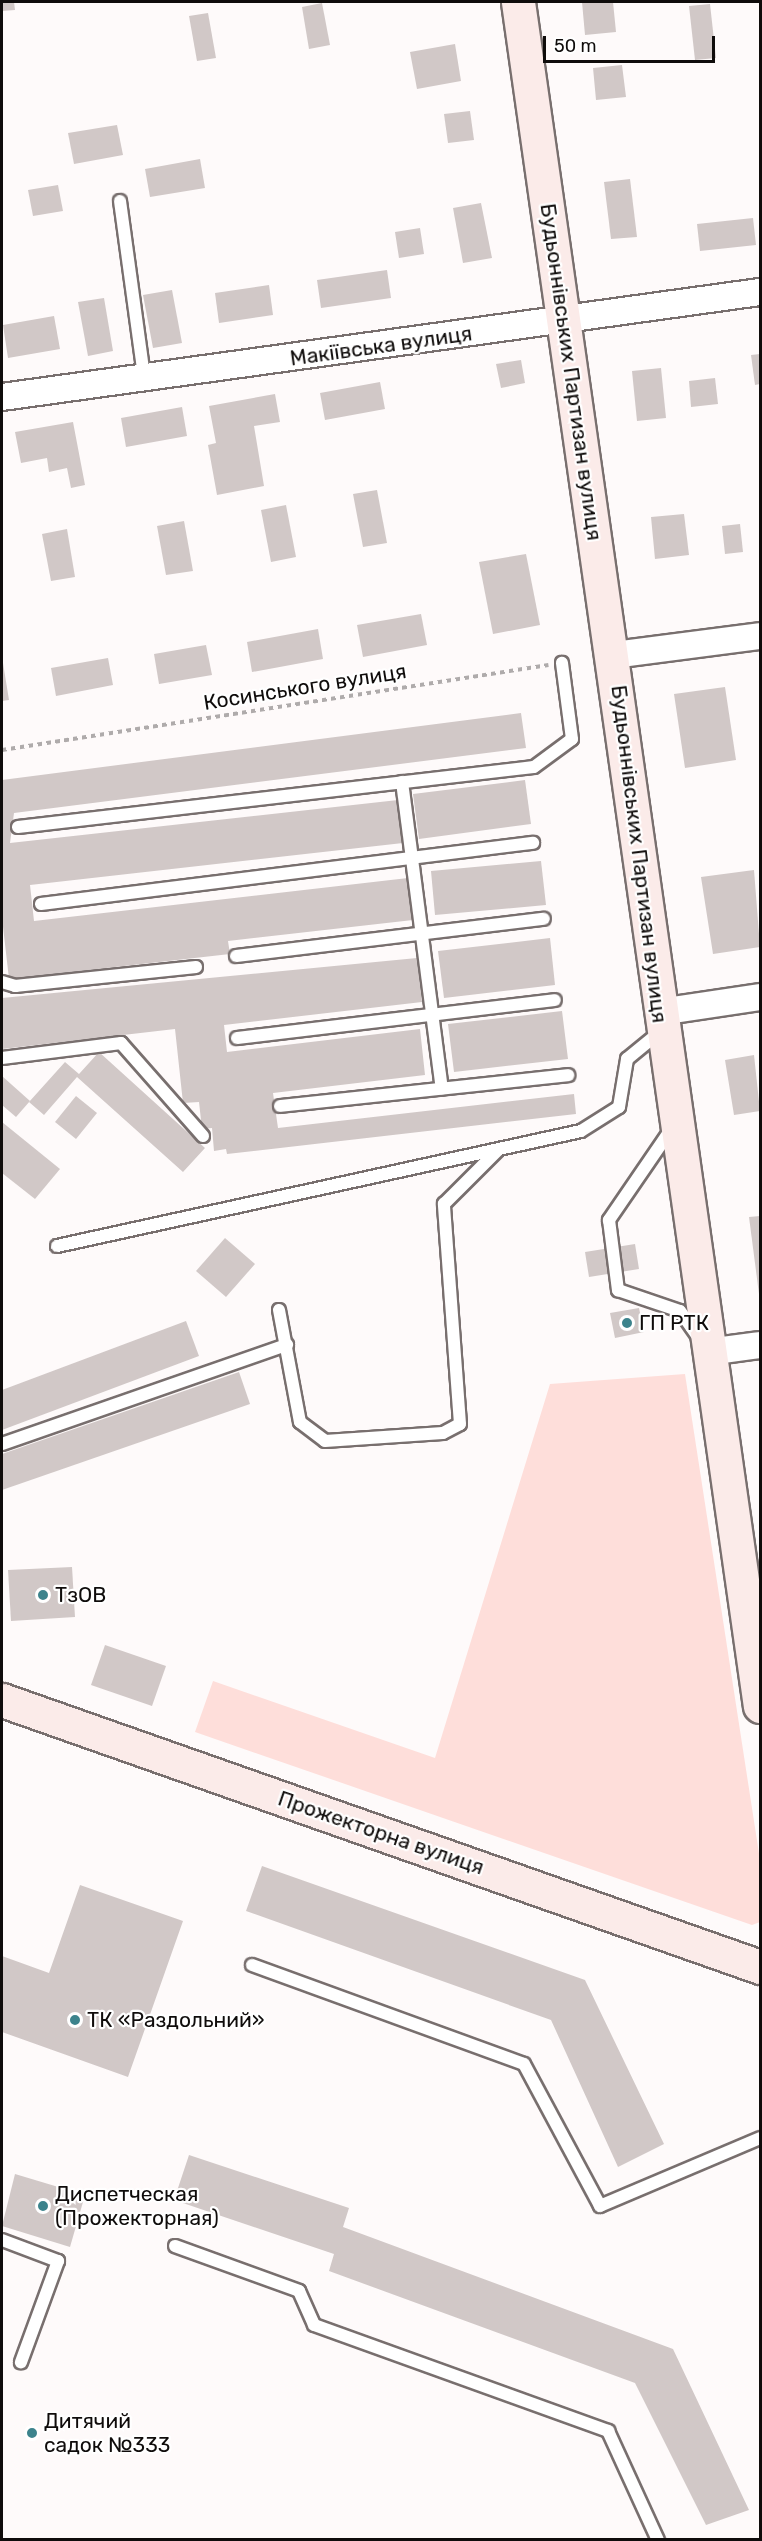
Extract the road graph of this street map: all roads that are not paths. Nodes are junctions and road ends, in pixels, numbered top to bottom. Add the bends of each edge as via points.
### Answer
1 (518, 2) edge
2 (120, 201) dead end
3 (760, 292) edge
4 (562, 321) junction
5 (144, 377) junction
6 (2, 397) edge
7 (760, 636) edge
8 (614, 655) junction
9 (562, 663) road end
10 (402, 782) junction
11 (18, 827) dead end
12 (533, 843) dead end
13 (412, 858) junction
14 (41, 904) dead end
15 (544, 919) dead end
16 (422, 934) junction
17 (236, 956) dead end
18 (196, 967) dead end
19 (2, 982) edge
20 (760, 997) edge
21 (555, 1000) dead end
22 (432, 1014) junction
23 (661, 1022) junction
24 (237, 1038) dead end
25 (2, 1058) edge
26 (568, 1075) dead end
27 (442, 1088) junction
28 (280, 1106) dead end
29 (675, 1125) junction
30 (203, 1137) dead end
31 (498, 1150) junction
32 (57, 1246) dead end
33 (279, 1310) dead end
34 (287, 1345) junction
35 (760, 1345) edge
36 (708, 1352) junction
37 (2, 1444) edge
38 (2, 1700) edge
39 (760, 1706) edge
40 (252, 1965) dead end
41 (760, 1966) edge
42 (760, 2138) edge
43 (2, 2240) edge
44 (175, 2246) dead end
45 (21, 2361) dead end
46 (658, 2540) edge

1 - 4 main road, Будьоннівських Партизан вулиця
2 - 5 lane
3 - 4 street, Макіївська вулиця
4 - 5 street, Макіївська вулиця
4 - 8 main road, Будьоннівських Партизан вулиця
5 - 6 street, Макіївська вулиця
7 - 8 street
8 - 23 main road, Будьоннівських Партизан вулиця
9 - 10 lane via 572,739 556,752 534,767
10 - 11 lane
10 - 13 lane
12 - 13 lane
13 - 14 lane
13 - 16 lane
15 - 16 lane
16 - 17 lane
16 - 22 lane
18 - 19 lane via 15,986
20 - 23 street
21 - 22 lane
22 - 24 lane
22 - 27 lane
23 - 29 main road, Будьоннівських Партизан вулиця
23 - 31 lane via 627,1059 619,1107 581,1131
25 - 30 lane via 122,1043
26 - 27 lane
27 - 28 lane
29 - 36 main road, Будьоннівських Партизан вулиця
29 - 36 lane via 609,1220 618,1290 680,1311
31 - 32 lane
31 - 34 lane via 444,1204 460,1424 443,1433 325,1441 300,1422
33 - 34 lane
34 - 37 lane
35 - 36 street
36 - 39 main road, Будьоннівських Партизан вулиця
38 - 41 main road, Прожекторна вулиця
40 - 42 lane via 524,2064 600,2206
43 - 45 lane via 58,2261
44 - 46 lane via 299,2291 314,2325 608,2431

